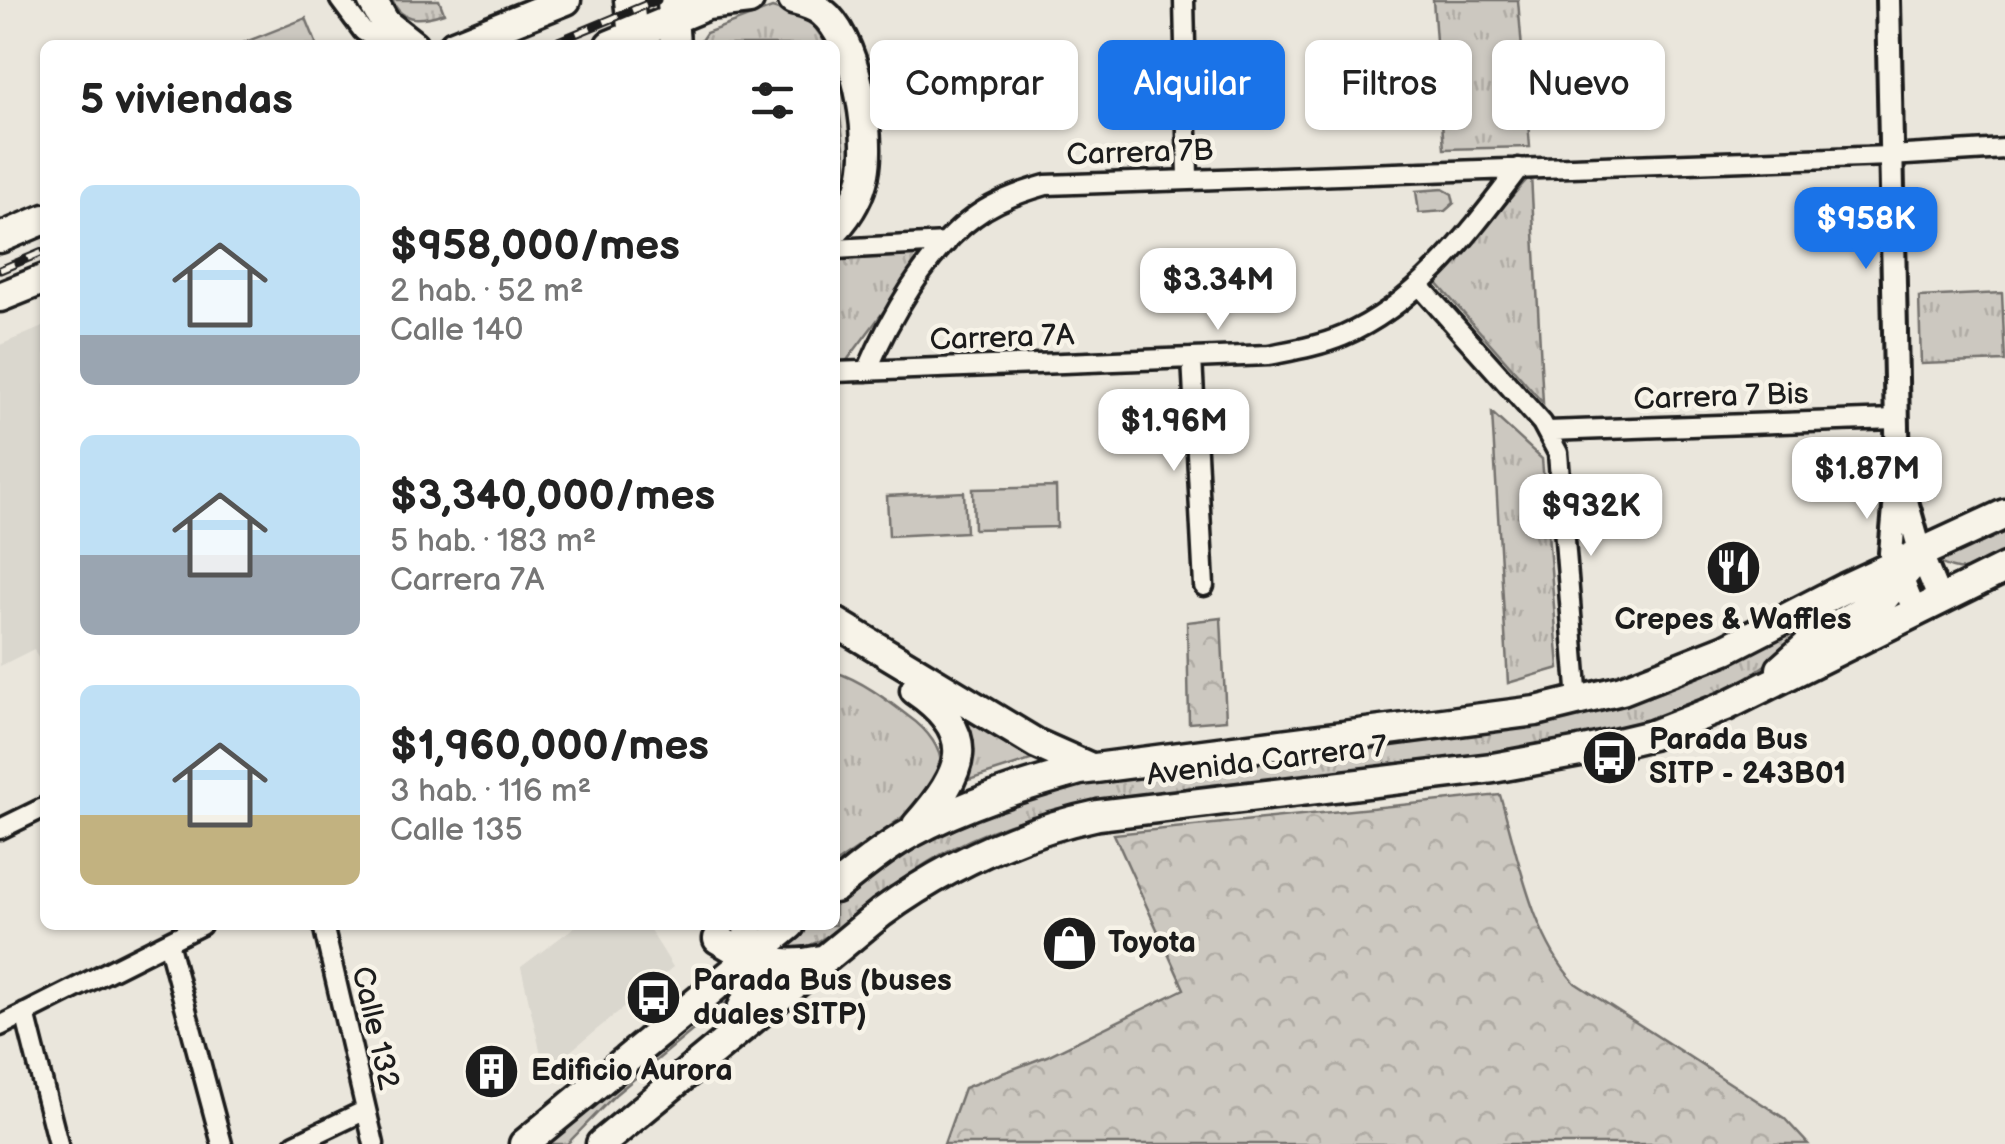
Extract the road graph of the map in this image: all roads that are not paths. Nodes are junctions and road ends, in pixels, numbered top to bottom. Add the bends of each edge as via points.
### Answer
1 (340, 0) edge
2 (372, 0) edge
3 (534, 0) edge
4 (566, 0) edge
5 (628, 0) edge
6 (749, 0) edge
7 (794, 0) edge
8 (1184, 0) edge
9 (1888, 0) edge
10 (713, 2) edge
11 (673, 21) edge
12 (505, 23) junction
13 (378, 40) edge
14 (407, 40) edge
15 (466, 40) edge
16 (626, 40) edge
17 (630, 40) edge
18 (2005, 149) edge
19 (1890, 156) junction
20 (1519, 168) junction
21 (1188, 178) junction
22 (40, 220) edge
23 (840, 222) edge
24 (0, 238) edge
25 (946, 244) junction
26 (840, 249) edge
27 (40, 281) edge
28 (1419, 286) junction
29 (0, 297) edge
30 (1192, 358) junction
31 (867, 371) junction
32 (840, 372) edge
33 (1895, 418) junction
34 (1548, 431) junction
35 (1898, 474) junction
36 (2005, 514) edge
37 (1920, 554) junction
38 (2005, 568) edge
39 (1897, 574) junction
40 (1204, 586) dead end
41 (1927, 606) junction
42 (840, 625) edge
43 (840, 649) edge
44 (1766, 684) junction
45 (1578, 701) junction
46 (1091, 768) junction
47 (40, 809) edge
48 (0, 828) edge
49 (910, 834) junction
50 (840, 884) edge
51 (191, 930) edge
52 (324, 930) edge
53 (748, 930) edge
54 (784, 930) edge
55 (717, 932) edge
56 (168, 942) junction
57 (751, 957) junction
58 (824, 960) junction
59 (722, 980) junction
60 (25, 1013) junction
61 (0, 1026) edge
62 (724, 1042) junction
63 (366, 1110) junction
64 (58, 1144) edge
65 (222, 1144) edge
66 (295, 1144) edge
67 (374, 1144) edge
68 (524, 1144) edge
69 (601, 1144) edge

1 - 13 street
2 - 14 main road via 385,23
3 - 12 main road
4 - 12 main road
5 - 16 main road
6 - 10 main road
7 - 23 main road via 824,12 853,65 864,172
8 - 21 street
9 - 19 street
10 - 11 main road
11 - 17 main road
12 - 15 main road
18 - 19 street, Carrera 7B
19 - 20 street, Carrera 7B
19 - 33 street
20 - 21 street, Carrera 7B
20 - 28 street, Carrera 7A
21 - 25 street, Carrera 7B via 1046,185 973,217
22 - 24 main road
25 - 26 street
25 - 31 street, Carrera 7B via 896,309
27 - 29 main road
28 - 30 street, Carrera 7A via 1361,326 1316,346
28 - 34 street
30 - 31 street, Carrera 7A
30 - 40 street
31 - 32 street, Carrera 7A
33 - 34 street, Carrera 7 Bis
33 - 35 street
34 - 45 street via 1560,467
35 - 37 street
35 - 39 street via 1891,547
36 - 37 main road, Avenida Carrera 7
37 - 39 main road, Avenida Carrera 7
37 - 41 street
38 - 41 main road, Avenida Carrera 7
39 - 41 street
39 - 44 main road via 1876,604 1808,642
39 - 45 main road, Avenida Carrera 7 via 1688,666
41 - 44 main road, Avenida Carrera 7
42 - 46 main road via 1037,744
43 - 49 main road via 918,692 954,725 958,768
44 - 58 main road, Avenida Carrera 7 via 1683,725 1563,756 1058,824 919,885
45 - 46 main road, Avenida Carrera 7
46 - 49 main road, Avenida Carrera 7 via 1000,794
47 - 48 street
49 - 50 main road, Avenida Carrera 7
51 - 56 street
52 - 63 street, Calle 132
53 - 57 main road
54 - 57 main road
55 - 57 main road
55 - 59 main road
56 - 60 street
56 - 65 street
57 - 58 main road via 789,965
57 - 59 main road
57 - 62 main road via 748,1000
58 - 62 main road, Avenida Carrera 7
59 - 68 main road
60 - 61 street
60 - 64 street
62 - 69 main road, Avenida Carrera 7
63 - 66 street
63 - 67 street, Calle 132

